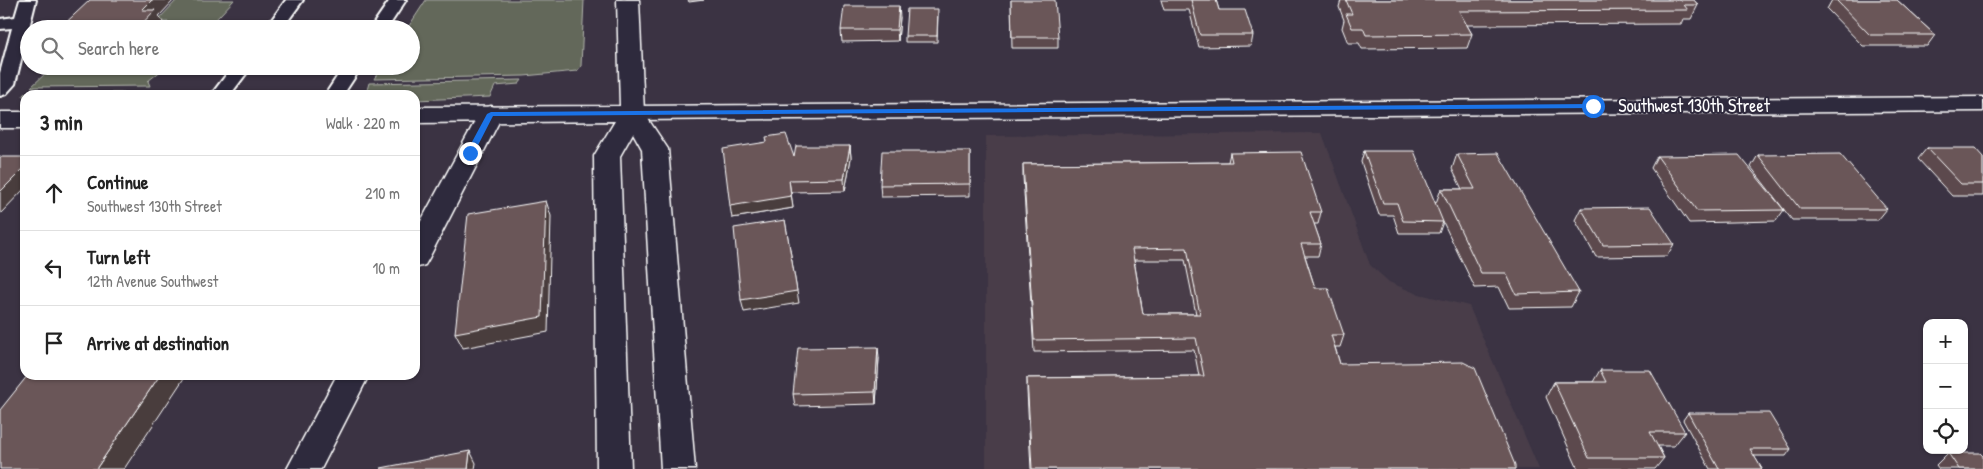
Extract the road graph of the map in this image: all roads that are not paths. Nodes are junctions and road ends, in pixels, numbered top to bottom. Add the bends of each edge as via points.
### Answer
1 (28, 0) edge
2 (295, 0) edge
3 (398, 0) edge
4 (628, 0) edge
5 (23, 20) edge
6 (279, 20) edge
7 (384, 20) edge
8 (20, 21) edge
9 (0, 24) edge
10 (20, 31) edge
11 (236, 75) edge
12 (347, 75) edge
13 (0, 90) edge
14 (224, 90) edge
15 (337, 90) edge
16 (1983, 104) edge
17 (632, 113) junction
18 (491, 114) junction
19 (420, 115) edge
20 (0, 120) edge
21 (20, 120) edge
22 (420, 249) edge
23 (350, 380) edge
24 (304, 469) edge
25 (614, 469) edge
26 (678, 469) edge

1 - 5 lane
2 - 6 lane
3 - 7 lane
4 - 17 street
8 - 9 lane
10 - 13 lane via 6,84
11 - 14 lane
12 - 15 lane
16 - 17 street, Southwest 130th Street
17 - 18 street, Southwest 130th Street
17 - 25 street via 607,156
17 - 26 street via 655,149
18 - 19 street, Southwest 130th Street
18 - 22 street
20 - 21 street
23 - 24 street

